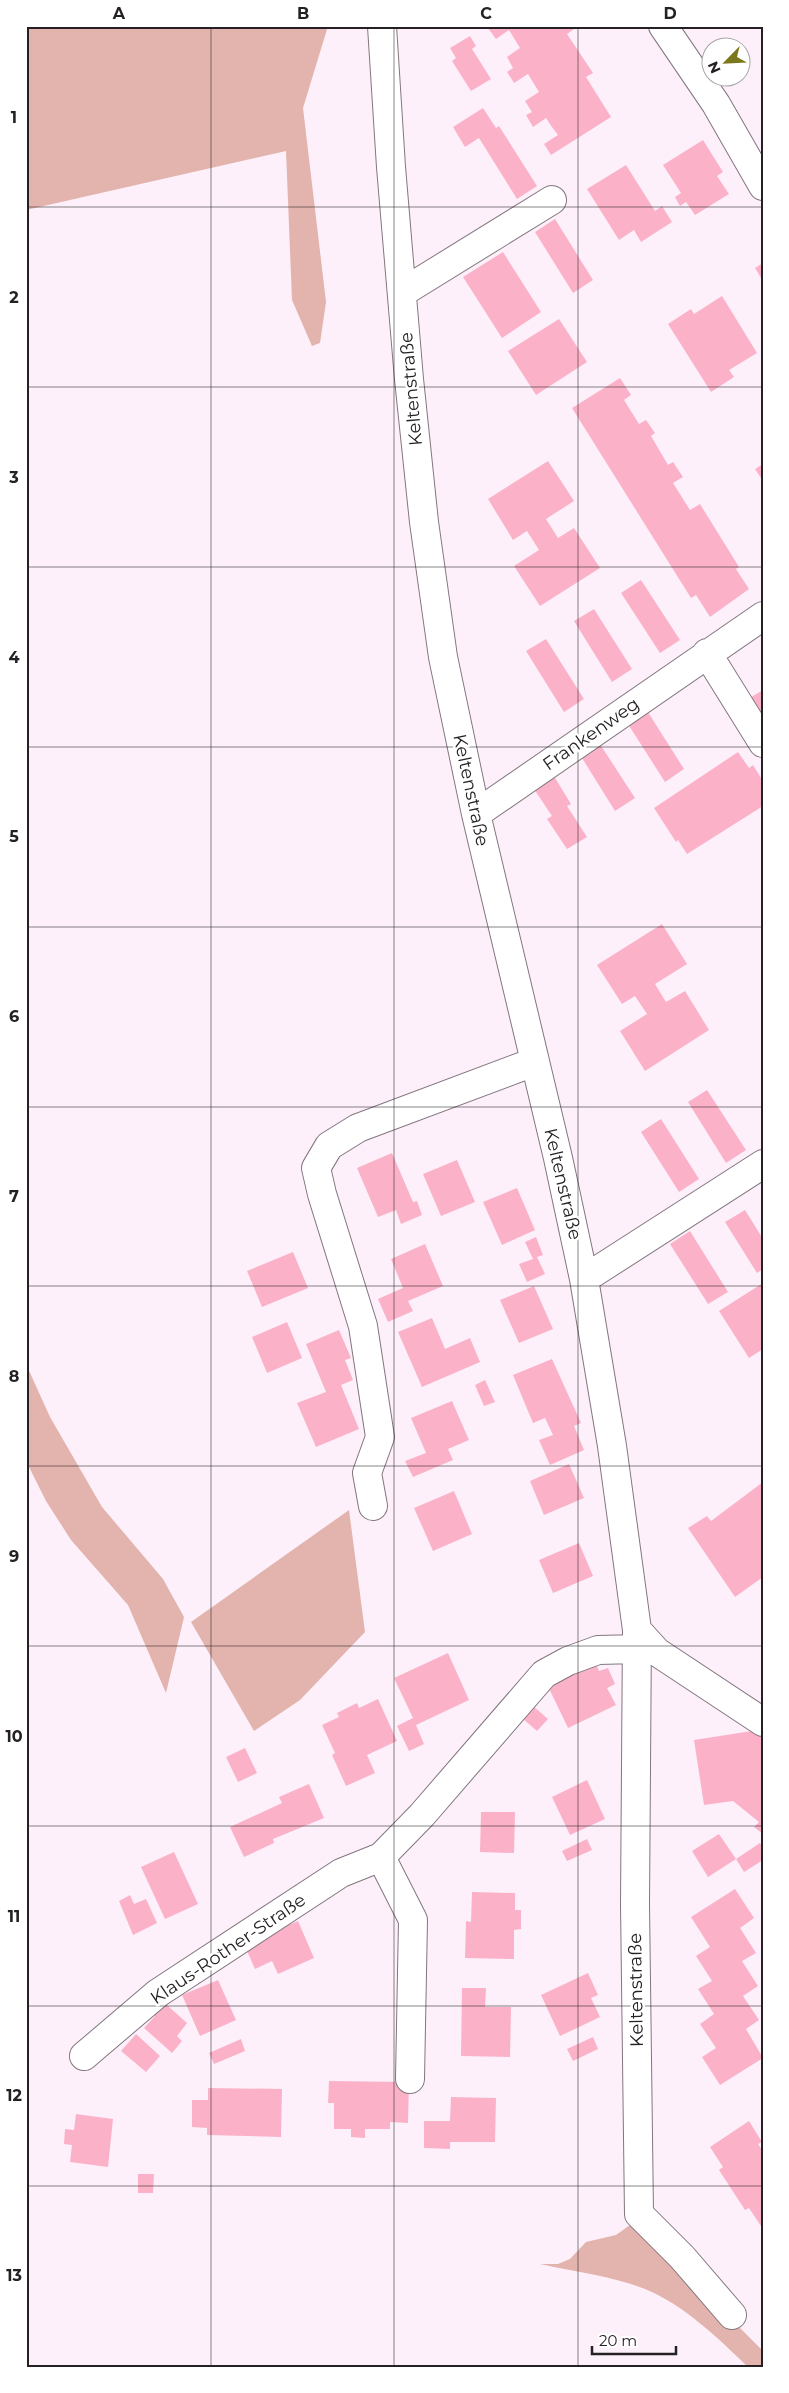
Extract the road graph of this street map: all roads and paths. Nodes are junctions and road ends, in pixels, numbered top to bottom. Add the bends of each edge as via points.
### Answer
1 (382, 26) edge
2 (663, 26) edge
3 (763, 186) edge
4 (552, 200) dead end
5 (402, 292) junction
6 (763, 616) edge
7 (706, 653) junction
8 (763, 743) edge
9 (476, 814) junction
10 (534, 1062) junction
11 (763, 1164) edge
12 (584, 1279) junction
13 (373, 1506) dead end
14 (637, 1639) junction
15 (763, 1722) edge
16 (381, 1857) junction
17 (84, 2056) dead end
18 (410, 2079) dead end
19 (732, 2315) dead end

1 - 5 street, Keltenstraße
2 - 3 street via 716,104
4 - 5 street
5 - 9 street, Keltenstraße via 424,522 444,657
6 - 7 street, Frankenweg
7 - 8 street
7 - 9 street, Frankenweg
9 - 10 street, Keltenstraße
10 - 12 street, Keltenstraße
10 - 13 street via 358,1128 329,1146 316,1168 363,1326 380,1437 367,1473
11 - 12 street
12 - 14 street, Keltenstraße via 612,1446
14 - 15 street
14 - 16 street, Klaus-Rother-Straße via 568,1661 544,1674 422,1815
14 - 19 street, Keltenstraße via 635,1904 639,2214
16 - 17 street, Klaus-Rother-Straße via 341,1873 158,1993
16 - 18 street via 413,1920

